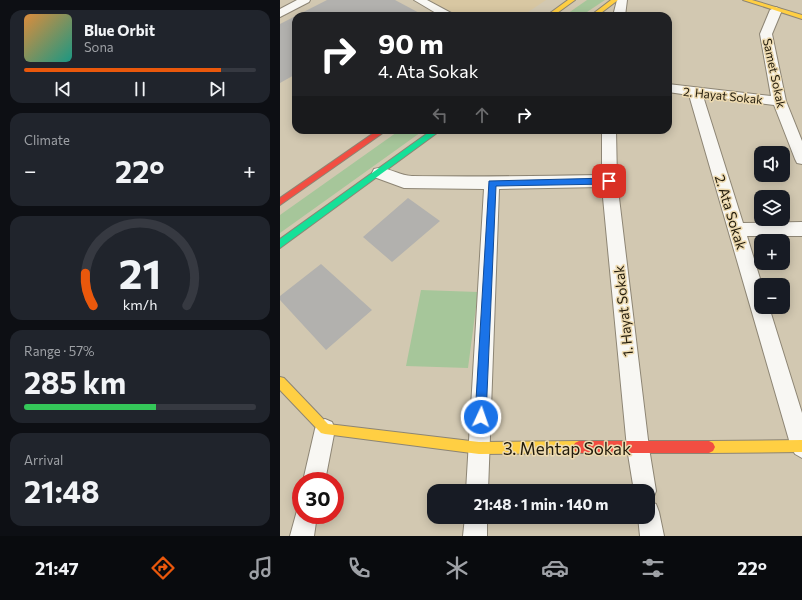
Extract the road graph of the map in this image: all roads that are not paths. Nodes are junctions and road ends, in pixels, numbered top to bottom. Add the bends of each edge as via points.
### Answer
1 (305, 0) edge
2 (420, 0) edge
3 (572, 0) edge
4 (616, 0) edge
5 (622, 0) edge
6 (746, 0) edge
7 (776, 10) junction
8 (442, 12) edge
9 (555, 12) edge
10 (599, 12) edge
11 (620, 12) edge
12 (280, 14) edge
13 (800, 14) edge
14 (672, 89) edge
15 (696, 92) junction
16 (779, 101) junction
17 (377, 134) edge
18 (432, 134) edge
19 (609, 134) edge
20 (802, 159) edge
21 (379, 173) junction
22 (609, 181) junction
23 (492, 183) junction
24 (280, 202) edge
25 (802, 229) edge
26 (737, 230) junction
27 (280, 244) edge
28 (280, 382) edge
29 (325, 428) junction
30 (802, 446) edge
31 (479, 448) junction
32 (638, 448) junction
33 (316, 472) edge
34 (477, 484) edge
35 (644, 484) edge
36 (304, 524) edge
37 (476, 524) edge
38 (650, 524) edge
39 (302, 536) edge
40 (475, 536) edge
41 (652, 536) edge

1 - 12 street
2 - 8 street
3 - 9 street
4 - 10 street
5 - 11 street
6 - 7 street
7 - 13 street
7 - 16 street, Samet Sokak via 766,34
14 - 15 street, 2. Hayat Sokak
15 - 16 street, 2. Hayat Sokak
15 - 26 street, 2. Ata Sokak
16 - 20 street, Samet Sokak
17 - 24 street
18 - 21 street
19 - 22 street, 1. Hayat Sokak
21 - 23 street via 404,182
21 - 27 street
22 - 23 street
22 - 32 street, 1. Hayat Sokak
23 - 31 street
25 - 26 street
26 - 30 street, 2. Ata Sokak
28 - 29 street
29 - 31 street, 3. Mehtap Sokak
29 - 33 street
30 - 32 street, 3. Mehtap Sokak
31 - 32 street, 3. Mehtap Sokak
31 - 34 street
32 - 35 street, 1. Hayat Sokak
36 - 39 street
37 - 40 street
38 - 41 street

